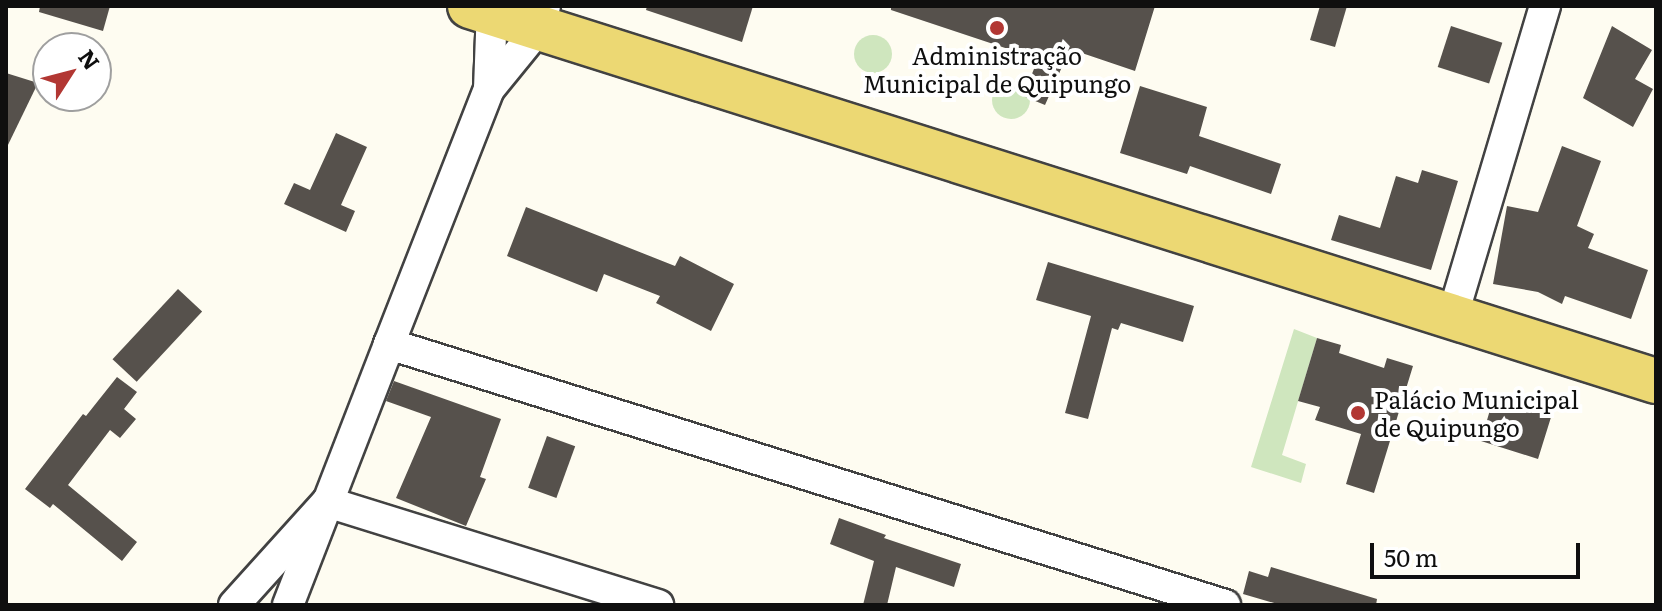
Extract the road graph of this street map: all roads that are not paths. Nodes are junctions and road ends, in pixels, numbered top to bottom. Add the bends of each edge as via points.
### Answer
1 (1545, 6) edge
2 (484, 8) edge
3 (542, 18) edge
4 (489, 89) junction
5 (1452, 318) junction
6 (389, 344) junction
7 (1656, 381) edge
8 (327, 502) junction
9 (234, 605) edge
10 (288, 605) edge
11 (658, 605) edge
12 (1225, 605) edge

1 - 5 street
2 - 3 main road
2 - 4 street
3 - 4 street
3 - 5 main road
4 - 6 street
5 - 7 main road
6 - 8 street
6 - 12 street
8 - 9 street
8 - 10 street
8 - 11 street

